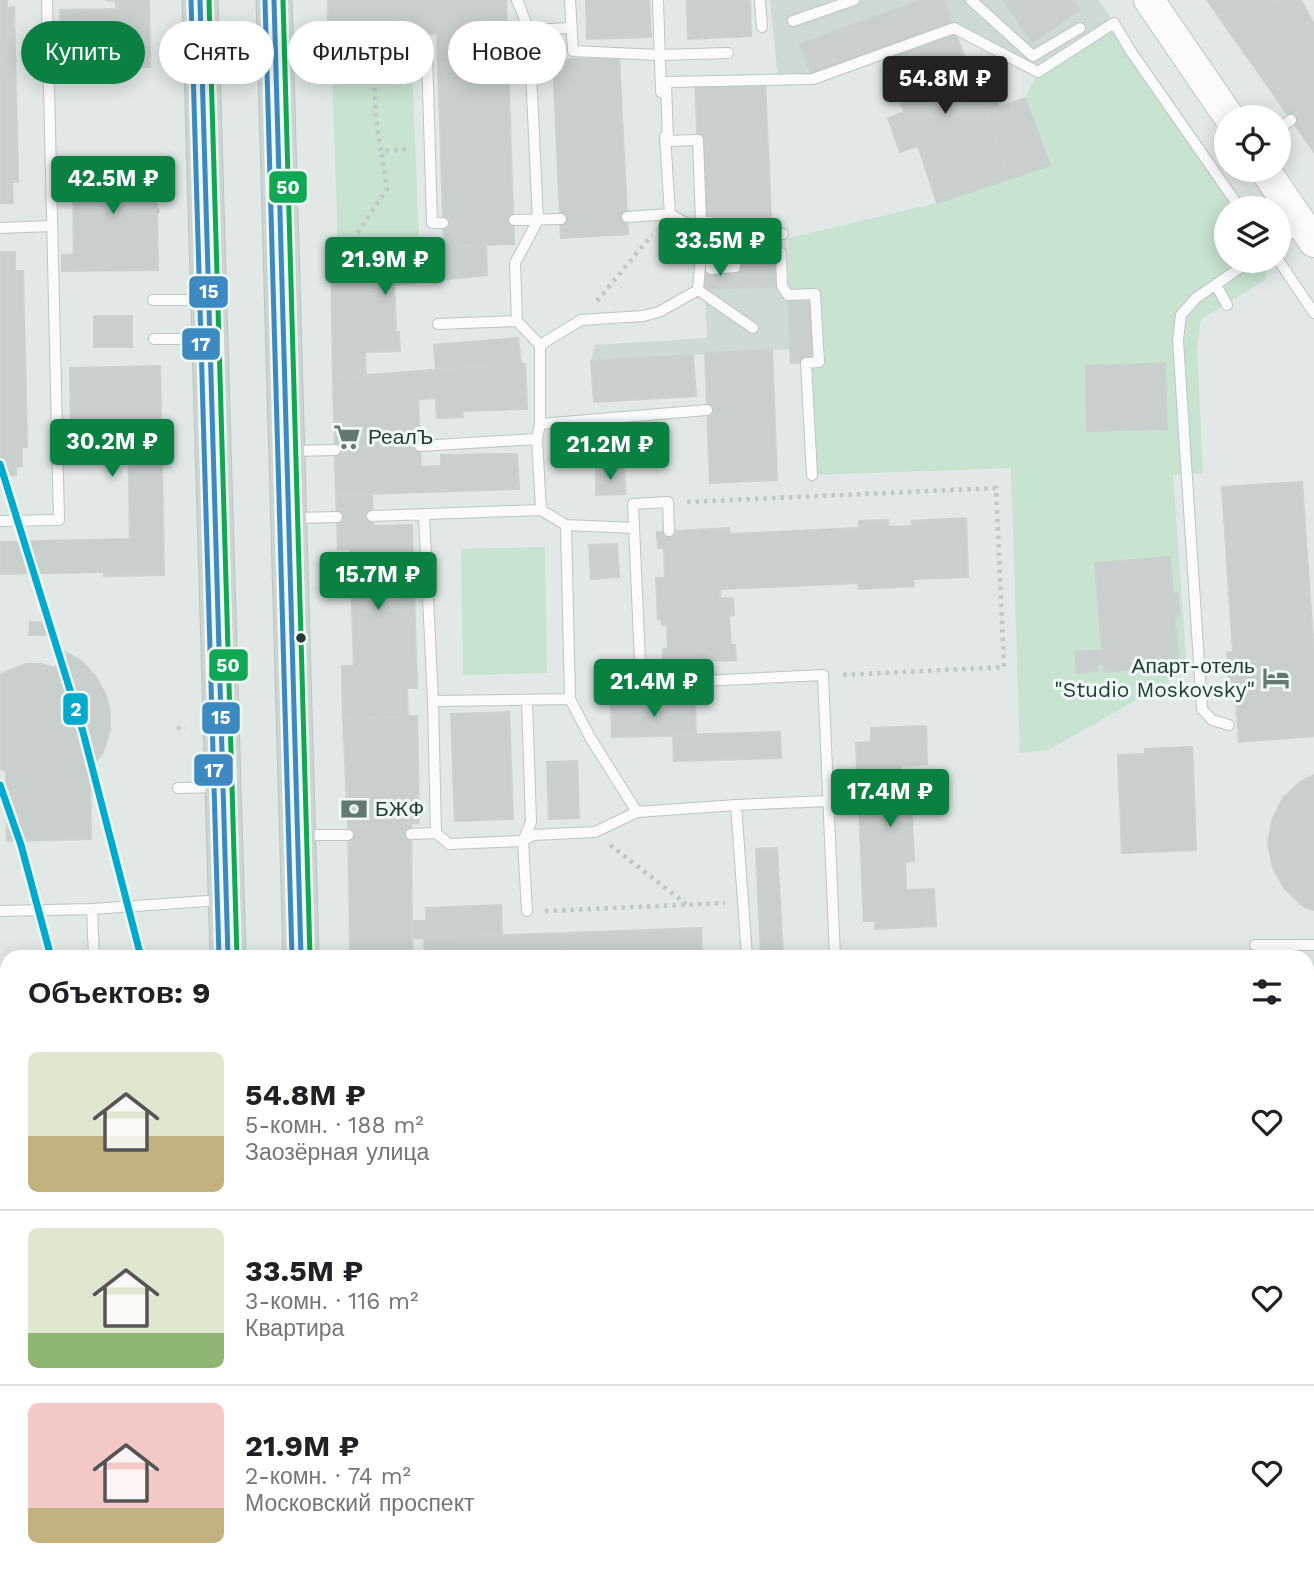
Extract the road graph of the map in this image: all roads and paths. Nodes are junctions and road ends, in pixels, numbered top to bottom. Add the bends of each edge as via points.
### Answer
1 (47, 0) edge
2 (200, 0) edge
3 (274, 0) edge
4 (517, 0) edge
5 (570, 0) edge
6 (658, 0) edge
7 (760, 0) edge
8 (854, 0) edge
9 (971, 0) edge
10 (1149, 0) edge
11 (525, 21) edge
12 (793, 21) dead end
13 (762, 27) dead end
14 (566, 28) edge
15 (571, 28) junction
16 (1080, 28) dead end
17 (728, 53) dead end
18 (659, 55) junction
19 (276, 57) junction
20 (288, 57) edge
21 (374, 84) edge
22 (428, 84) edge
23 (532, 84) edge
24 (1221, 105) edge
25 (399, 149) dead end
26 (382, 151) junction
27 (1271, 182) edge
28 (1232, 196) edge
29 (156, 211) dead end
30 (163, 211) dead end
31 (670, 214) junction
32 (626, 217) dead end
33 (561, 219) dead end
34 (514, 220) dead end
35 (538, 220) junction
36 (443, 223) dead end
37 (52, 226) junction
38 (0, 228) edge
39 (783, 234) dead end
40 (707, 235) junction
41 (1299, 236) edge
42 (348, 247) dead end
43 (1233, 273) edge
44 (1287, 273) edge
45 (1216, 285) junction
46 (698, 290) junction
47 (153, 300) dead end
48 (209, 300) junction
49 (1227, 305) dead end
50 (1314, 313) edge
51 (581, 320) junction
52 (517, 321) junction
53 (438, 324) dead end
54 (753, 328) dead end
55 (154, 339) dead end
56 (210, 339) junction
57 (540, 345) junction
58 (707, 410) dead end
59 (540, 424) junction
60 (537, 439) junction
61 (420, 446) dead end
62 (335, 450) dead end
63 (286, 452) junction
64 (813, 475) dead end
65 (668, 502) junction
66 (541, 510) junction
67 (424, 514) junction
68 (372, 516) dead end
69 (337, 517) dead end
70 (288, 518) junction
71 (0, 521) edge
72 (566, 525) junction
73 (634, 528) junction
74 (669, 531) dead end
75 (823, 675) junction
76 (570, 699) junction
77 (433, 701) junction
78 (527, 701) junction
79 (1229, 725) dead end
80 (177, 728) dead end
81 (186, 728) dead end
82 (223, 787) junction
83 (178, 788) dead end
84 (828, 801) junction
85 (736, 805) junction
86 (637, 812) junction
87 (595, 832) junction
88 (436, 833) junction
89 (411, 834) dead end
90 (297, 835) junction
91 (348, 835) dead end
92 (523, 841) junction
93 (226, 900) junction
94 (743, 902) junction
95 (687, 905) junction
96 (92, 909) junction
97 (0, 911) edge
98 (527, 911) joint
99 (1255, 945) dead end
100 (1314, 945) edge
101 (94, 950) edge
102 (228, 950) edge
103 (301, 950) edge
104 (746, 950) edge
105 (835, 950) edge

1 - 37 lane
2 - 48 main road
3 - 19 main road
4 - 11 lane
5 - 15 lane
6 - 18 lane
7 - 13 lane
8 - 12 lane
9 - 16 lane via 1033,56
10 - 24 main road
14 - 15 lane
15 - 18 lane via 573,51
17 - 18 lane
18 - 31 lane
19 - 20 lane
19 - 63 main road
21 - 26 path
22 - 36 lane via 432,223
23 - 35 lane
25 - 26 path
26 - 42 path via 387,189
27 - 41 main road
28 - 40 lane via 1114,23 1038,72 954,28 813,79 666,82 668,141 698,140 701,222 710,222
29 - 30 path
31 - 32 lane
31 - 40 lane
31 - 51 path
33 - 35 lane
34 - 35 lane
35 - 52 lane via 515,263
37 - 38 lane
37 - 71 lane via 59,520
39 - 40 lane
40 - 46 lane
40 - 64 lane via 711,269 736,267 735,255 781,253 782,286 788,295 815,294 819,362 806,363
43 - 45 lane
44 - 50 lane
45 - 49 lane
45 - 79 lane via 1181,315 1178,340 1202,709 1212,720
46 - 51 lane via 659,312
46 - 54 lane
47 - 48 lane
48 - 56 main road
51 - 57 lane
52 - 53 lane
52 - 57 lane
55 - 56 lane
56 - 82 main road
57 - 59 lane
58 - 59 lane
59 - 60 lane
60 - 61 lane
60 - 66 lane
62 - 63 lane
63 - 70 main road
65 - 73 lane via 633,504
65 - 74 lane
65 - 75 path via 996,488 1004,667
66 - 67 lane
66 - 72 lane
67 - 68 lane
67 - 77 lane
69 - 70 lane
70 - 90 main road
72 - 73 lane
72 - 76 lane
73 - 75 lane via 641,684
75 - 84 lane
76 - 78 lane
76 - 86 lane
77 - 78 lane
77 - 88 lane
78 - 92 lane via 531,822
80 - 81 path
82 - 83 lane
82 - 93 main road
84 - 85 lane
84 - 105 lane
85 - 86 lane
85 - 94 lane
86 - 87 lane
87 - 92 lane via 533,835
87 - 95 path
88 - 89 lane
88 - 92 lane via 449,844
90 - 91 lane
90 - 103 main road
92 - 98 lane
93 - 96 lane
93 - 102 main road
94 - 95 path
94 - 104 lane
95 - 98 path
96 - 97 lane
96 - 101 lane
99 - 100 lane

